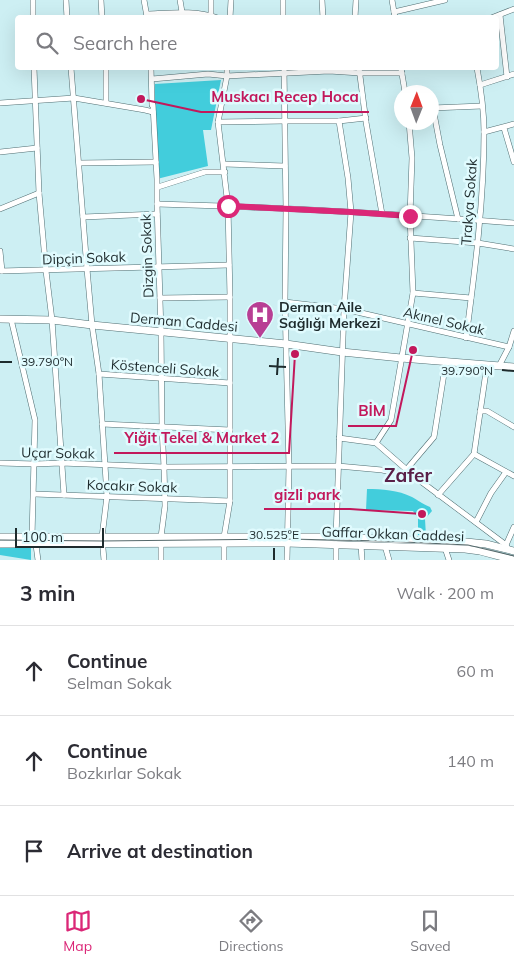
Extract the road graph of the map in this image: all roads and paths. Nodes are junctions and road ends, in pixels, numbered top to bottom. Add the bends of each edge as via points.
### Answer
1 (33, 0) edge
2 (66, 0) edge
3 (100, 0) edge
4 (144, 0) edge
5 (180, 0) edge
6 (211, 0) edge
7 (231, 0) edge
8 (283, 0) edge
9 (322, 0) edge
10 (356, 0) edge
11 (392, 0) edge
12 (445, 0) edge
13 (514, 9) edge
14 (182, 12) junction
15 (500, 14) joint
16 (33, 15) edge
17 (67, 15) edge
18 (102, 15) edge
19 (147, 15) edge
20 (156, 15) edge
21 (211, 15) joint
22 (230, 15) edge
23 (283, 15) edge
24 (322, 15) edge
25 (355, 15) edge
26 (394, 15) edge
27 (34, 70) edge
28 (71, 70) edge
29 (106, 70) edge
30 (151, 70) edge
31 (206, 70) edge
32 (227, 70) edge
33 (284, 70) edge
34 (359, 70) edge
35 (402, 70) edge
36 (477, 70) edge
37 (208, 74) junction
38 (514, 74) edge
39 (227, 76) junction
40 (507, 77) junction
41 (152, 79) junction
42 (404, 85) edge
43 (480, 85) junction
44 (74, 98) junction
45 (35, 101) junction
46 (0, 103) edge
47 (106, 103) junction
48 (153, 105) junction
49 (482, 106) junction
50 (439, 108) edge
51 (145, 110) junction
52 (153, 112) junction
53 (366, 118) junction
54 (285, 121) junction
55 (339, 121) junction
56 (218, 122) junction
57 (514, 124) edge
58 (504, 128) junction
59 (409, 130) edge
60 (437, 130) edge
61 (484, 132) junction
62 (37, 148) junction
63 (0, 152) edge
64 (156, 162) junction
65 (514, 162) edge
66 (79, 163) junction
67 (224, 164) junction
68 (286, 166) junction
69 (225, 172) junction
70 (158, 187) junction
71 (40, 193) junction
72 (157, 204) junction
73 (228, 206) junction
74 (0, 209) edge
75 (286, 209) junction
76 (351, 212) junction
77 (158, 214) junction
78 (382, 214) junction
79 (410, 216) junction
80 (83, 217) junction
81 (458, 219) junction
82 (480, 221) junction
83 (514, 223) edge
84 (410, 238) junction
85 (478, 243) junction
86 (514, 249) edge
87 (0, 251) edge
88 (229, 265) junction
89 (159, 267) junction
90 (87, 269) junction
91 (1, 271) edge
92 (46, 271) junction
93 (413, 293) junction
94 (230, 297) junction
95 (160, 298) junction
96 (471, 298) junction
97 (285, 302) junction
98 (344, 309) junction
99 (0, 319) edge
100 (11, 319) junction
101 (52, 320) junction
102 (407, 324) junction
103 (92, 326) junction
104 (514, 331) edge
105 (161, 332) junction
106 (466, 338) junction
107 (230, 339) junction
108 (286, 344) junction
109 (509, 347) junction
110 (342, 352) junction
111 (401, 358) junction
112 (446, 361) junction
113 (487, 365) junction
114 (500, 366) junction
115 (514, 367) edge
116 (99, 374) junction
117 (162, 378) junction
118 (230, 384) junction
119 (480, 411) junction
120 (102, 424) junction
121 (514, 427) edge
122 (162, 428) junction
123 (230, 430) junction
124 (339, 438) junction
125 (376, 443) junction
126 (474, 454) junction
127 (0, 463) edge
128 (61, 463) junction
129 (35, 464) junction
130 (104, 465) junction
131 (230, 466) junction
132 (338, 466) junction
133 (164, 467) junction
134 (290, 467) junction
135 (406, 470) junction
136 (506, 472) junction
137 (514, 476) edge
138 (415, 477) junction
139 (34, 494) junction
140 (64, 495) junction
141 (438, 495) junction
142 (106, 496) junction
143 (164, 499) junction
144 (230, 501) junction
145 (476, 522) junction
146 (514, 527) edge
147 (0, 537) edge
148 (32, 537) junction
149 (161, 540) junction
150 (224, 540) junction
151 (287, 540) junction
152 (102, 541) junction
153 (336, 541) junction
154 (0, 544) edge
155 (36, 545) junction
156 (361, 545) junction
157 (385, 546) junction
158 (445, 548) junction
159 (509, 548) edge
160 (38, 560) edge
161 (104, 560) edge
162 (161, 560) edge
163 (224, 560) edge
164 (287, 560) edge
165 (336, 560) edge
166 (362, 560) edge
167 (389, 560) edge
168 (449, 560) edge
169 (514, 560) edge

1 - 16 street
2 - 17 street
3 - 18 street
4 - 19 street
5 - 14 street
6 - 21 street
7 - 22 street
8 - 23 street
9 - 24 street
10 - 25 street
11 - 26 street
12 - 26 street
13 - 15 street
14 - 20 street
14 - 21 street
15 - 40 street
27 - 45 street
28 - 44 street
29 - 47 street
30 - 41 street
31 - 37 street
32 - 39 street
33 - 39 street
33 - 54 street
34 - 35 street
34 - 53 street
35 - 42 street
36 - 43 street, Trakya Sokak
37 - 39 street
37 - 41 street
38 - 40 street
39 - 56 street
40 - 43 street
41 - 48 street, Dizgin Sokak
43 - 49 street, Trakya Sokak
44 - 45 street
44 - 47 street
44 - 66 street
45 - 46 street
45 - 62 street
47 - 51 street
48 - 51 street
48 - 52 street, Dizgin Sokak
49 - 50 street
49 - 61 street, Trakya Sokak
51 - 52 street
52 - 64 street, Dizgin Sokak
53 - 55 street
53 - 78 street
54 - 55 street
54 - 56 street
54 - 68 street
55 - 76 street
56 - 67 street
57 - 58 street
58 - 61 street
58 - 65 street
59 - 79 street via 412,158
60 - 81 street
61 - 82 street, Trakya Sokak
62 - 63 street
62 - 71 street
64 - 66 street
64 - 70 street, Dizgin Sokak
66 - 80 street
67 - 68 street
67 - 69 street
68 - 75 street
69 - 70 street via 205,172
69 - 73 street
70 - 72 street, Dizgin Sokak
71 - 74 street
71 - 92 street
72 - 73 street
72 - 77 street, Dizgin Sokak
73 - 75 street
73 - 88 street
75 - 76 street
75 - 97 street
76 - 78 street
76 - 98 street
77 - 80 street
77 - 89 street, Dizgin Sokak
78 - 79 street
79 - 81 street
79 - 84 street
80 - 90 street
81 - 82 street
82 - 83 street
82 - 85 street, Trakya Sokak
84 - 85 street
84 - 93 street
85 - 86 street
85 - 96 street, Trakya Sokak
87 - 91 street
88 - 89 street, Dipçin Sokak
88 - 94 street
89 - 90 street, Dipçin Sokak
89 - 95 street, Dizgin Sokak
90 - 92 street, Dipçin Sokak
90 - 103 street
91 - 92 street, Dipçin Sokak
92 - 101 street
93 - 96 street
93 - 102 street
94 - 95 street
94 - 107 street
95 - 105 street, Dizgin Sokak
96 - 106 street, Trakya Sokak
97 - 98 street, Akınel Sokak
97 - 108 street
98 - 102 street, Akınel Sokak
98 - 110 street
99 - 100 main road, Derman Caddesi
100 - 101 main road, Derman Caddesi
100 - 129 street via 36,420
101 - 103 main road, Derman Caddesi
101 - 128 street
102 - 106 street, Akınel Sokak
102 - 111 street
103 - 105 main road, Derman Caddesi
103 - 116 street
104 - 109 street
105 - 107 main road, Derman Caddesi
105 - 117 street, Dizgin Sokak
106 - 109 street, Akınel Sokak
107 - 108 main road, Derman Caddesi
107 - 118 street
108 - 110 main road, Derman Caddesi
108 - 134 street
109 - 114 street
110 - 111 main road, Derman Caddesi
110 - 124 street
111 - 112 main road, Derman Caddesi
111 - 125 street via 392,420
112 - 113 main road, Derman Caddesi
112 - 135 street via 434,437
113 - 114 main road, Derman Caddesi
113 - 119 street
114 - 115 main road, Derman Caddesi
116 - 117 street, Köstenceli Sokak
116 - 120 street
117 - 118 street, Köstenceli Sokak
117 - 122 street, Dizgin Sokak
118 - 123 street
119 - 121 street via 487,411
119 - 126 street
120 - 122 street
120 - 130 street
122 - 123 street
122 - 133 street, Dizgin Sokak
123 - 131 street
124 - 125 street
124 - 132 street
125 - 135 street
126 - 136 street
126 - 141 street
127 - 129 street, Uçar Sokak
128 - 129 street, Uçar Sokak
128 - 130 street, Uçar Sokak
128 - 140 street
129 - 139 street
130 - 133 street, Uçar Sokak
130 - 142 street
131 - 133 street, Uçar Sokak
131 - 134 street, Uçar Sokak
131 - 144 street
132 - 134 street, Uçar Sokak
132 - 138 street, Uçar Sokak
132 - 153 street
133 - 143 street, Dizgin Sokak
134 - 151 street
135 - 138 street
136 - 137 street
136 - 145 street
138 - 141 street
139 - 140 street, Kocakır Sokak
139 - 148 street
140 - 142 street, Kocakır Sokak
141 - 145 street
142 - 143 street, Kocakır Sokak
142 - 152 street
143 - 144 street, Kocakır Sokak
143 - 149 street, Dizgin Sokak
144 - 150 street
145 - 159 street
146 - 159 street
147 - 148 main road, Gaffar Okkan Caddesi
148 - 152 main road, Gaffar Okkan Caddesi
149 - 150 main road, Gaffar Okkan Caddesi
149 - 152 main road, Gaffar Okkan Caddesi
149 - 162 street, Dizgin Sokak
150 - 151 main road, Gaffar Okkan Caddesi
150 - 163 street
151 - 153 main road, Gaffar Okkan Caddesi
151 - 164 street
152 - 155 main road, Gaffar Okkan Caddesi
152 - 161 street
153 - 156 main road, Gaffar Okkan Caddesi
153 - 159 main road, Gaffar Okkan Caddesi via 466,542
153 - 165 street
154 - 155 main road, Gaffar Okkan Caddesi
155 - 160 street
156 - 157 main road, Gaffar Okkan Caddesi
156 - 166 street
157 - 158 main road, Gaffar Okkan Caddesi
157 - 167 street
158 - 168 street
158 - 169 main road, Gaffar Okkan Caddesi

